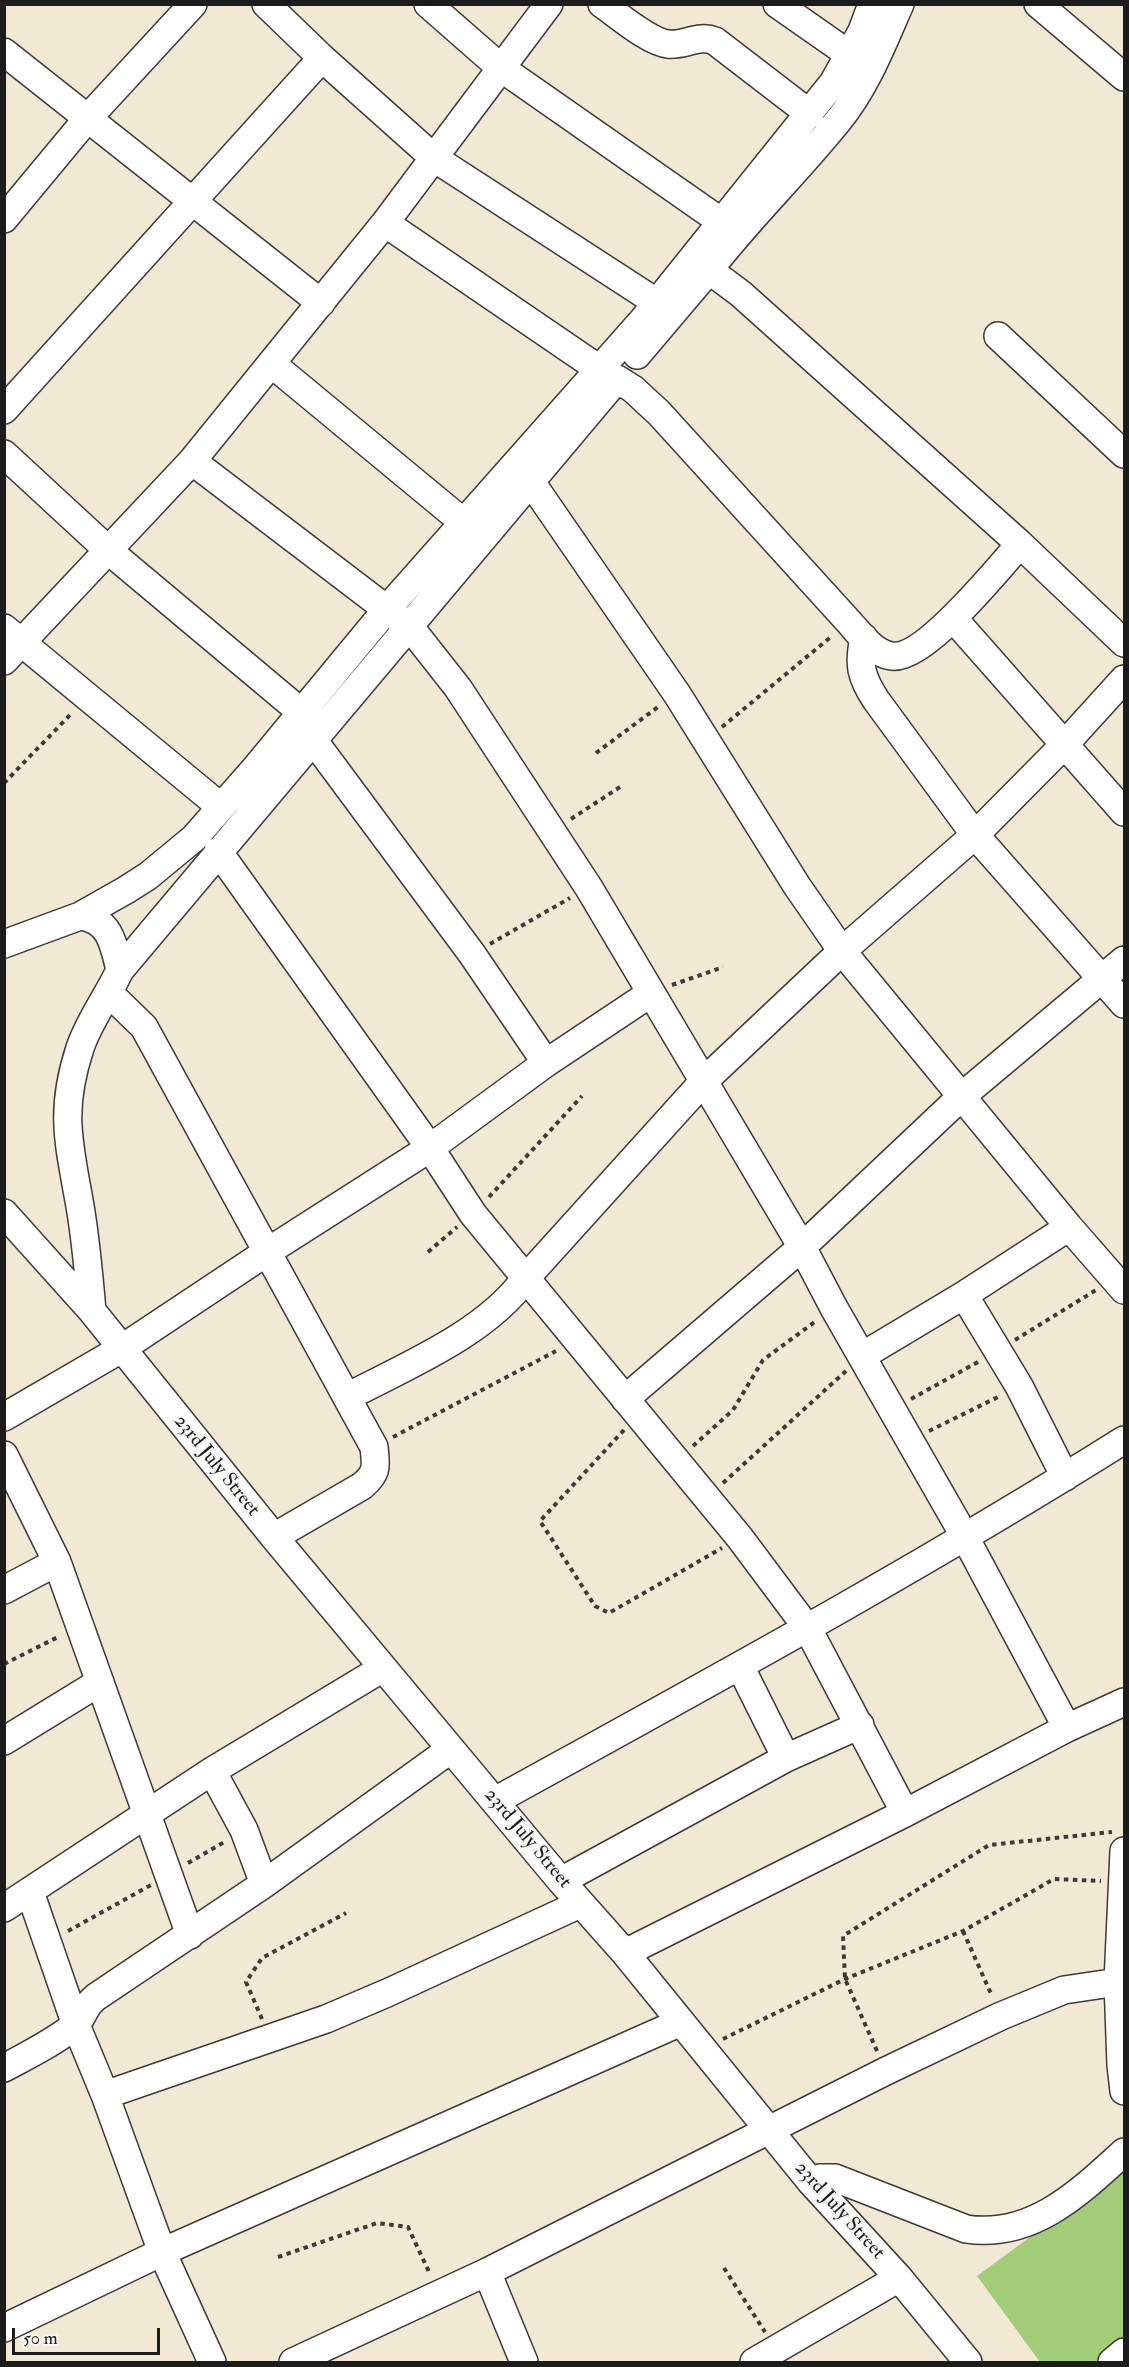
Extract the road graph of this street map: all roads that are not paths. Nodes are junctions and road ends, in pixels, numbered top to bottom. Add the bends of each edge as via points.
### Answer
1 (193, 4) edge
2 (267, 4) edge
3 (428, 4) edge
4 (549, 4) edge
5 (602, 4) edge
6 (777, 4) edge
7 (872, 4) edge
8 (900, 4) edge
9 (1038, 4) edge
10 (4, 52) edge
11 (850, 55) junction
12 (322, 58) junction
13 (501, 68) junction
14 (1125, 76) edge
15 (810, 114) junction
16 (87, 119) junction
17 (434, 158) junction
18 (194, 201) junction
19 (4, 219) edge
20 (385, 223) junction
21 (730, 227) junction
22 (709, 270) junction
23 (656, 302) junction
24 (321, 303) junction
25 (998, 336) dead end
26 (272, 364) junction
27 (608, 374) junction
28 (4, 410) edge
29 (4, 454) edge
30 (1125, 454) edge
31 (192, 461) junction
32 (531, 482) junction
33 (463, 522) junction
34 (1020, 544) junction
35 (109, 551) junction
36 (387, 609) junction
37 (953, 618) junction
38 (410, 627) junction
39 (856, 630) junction
40 (1125, 643) edge
41 (10, 644) edge
42 (1125, 679) edge
43 (301, 712) junction
44 (314, 741) junction
45 (1065, 744) junction
46 (221, 807) junction
47 (1125, 812) edge
48 (975, 834) junction
49 (218, 851) junction
50 (80, 916) junction
51 (4, 944) edge
52 (842, 951) junction
53 (1125, 960) edge
54 (1101, 979) junction
55 (115, 982) junction
56 (651, 993) junction
57 (1125, 1004) edge
58 (546, 1063) junction
59 (703, 1082) junction
60 (962, 1096) junction
61 (430, 1148) junction
62 (1069, 1227) junction
63 (10, 1228) edge
64 (802, 1246) junction
65 (267, 1252) junction
66 (525, 1280) junction
67 (1119, 1285) edge
68 (964, 1295) junction
69 (92, 1311) junction
70 (121, 1349) junction
71 (862, 1356) junction
72 (347, 1397) junction
73 (632, 1407) junction
74 (4, 1417) edge
75 (1125, 1440) edge
76 (4, 1455) edge
77 (1065, 1477) junction
78 (966, 1537) junction
79 (274, 1538) junction
80 (57, 1562) junction
81 (4, 1590) edge
82 (808, 1629) junction
83 (740, 1666) junction
84 (383, 1668) junction
85 (100, 1682) junction
86 (1125, 1702) edge
87 (860, 1725) junction
88 (1067, 1728) junction
89 (4, 1741) edge
90 (452, 1749) junction
91 (786, 1758) junction
92 (212, 1771) junction
93 (495, 1801) junction
94 (147, 1812) junction
95 (906, 1813) junction
96 (1119, 1841) edge
97 (561, 1881) junction
98 (264, 1884) junction
99 (30, 1892) junction
100 (580, 1904) junction
101 (4, 1908) edge
102 (190, 1935) junction
103 (625, 1953) junction
104 (1118, 1982) junction
105 (681, 2022) junction
106 (76, 2025) junction
107 (4, 2068) edge
108 (1125, 2091) edge
109 (105, 2095) junction
110 (769, 2130) junction
111 (1125, 2152) edge
112 (811, 2182) junction
113 (162, 2252) junction
114 (487, 2272) junction
115 (899, 2278) junction
116 (4, 2328) edge
117 (1125, 2352) edge
118 (771, 2358) edge
119 (212, 2362) edge
120 (293, 2362) edge
121 (524, 2362) edge
122 (968, 2362) edge
123 (1112, 2362) edge

1 - 16 street
2 - 12 street
3 - 13 street
4 - 13 street
5 - 15 street via 666,44 702,38 715,41
6 - 11 street
7 - 11 street
8 - 21 street via 862,86 839,120
9 - 14 street
10 - 16 street
11 - 15 street
12 - 17 street
12 - 18 street
13 - 17 street
13 - 21 street
15 - 21 street
16 - 18 street
16 - 19 street
17 - 20 street
17 - 23 street
18 - 24 street
18 - 28 street
20 - 24 street
20 - 27 street
21 - 22 street
21 - 23 street
22 - 27 street
22 - 34 street via 741,294
23 - 27 street
24 - 26 street
25 - 30 street
26 - 31 street
26 - 33 street
27 - 32 street
27 - 33 street
27 - 39 street via 633,389 659,413
29 - 35 street
31 - 35 street
31 - 36 street
32 - 38 street
32 - 52 street via 677,694
33 - 36 street
34 - 37 street
34 - 40 street
35 - 41 street
35 - 43 street
36 - 38 street
36 - 43 street
37 - 39 street via 919,647 901,656 882,653
37 - 45 street
38 - 44 street
38 - 56 street via 458,687 553,831
39 - 48 street via 865,683
41 - 46 street via 88,697
42 - 45 street
43 - 46 street
44 - 49 street
44 - 58 street via 472,954
45 - 47 street
45 - 48 street
46 - 50 street via 194,838 148,876
48 - 52 street
48 - 54 street
49 - 55 street
49 - 61 street
50 - 51 street
50 - 55 street via 90,917 105,927 113,945
52 - 59 street
52 - 60 street
53 - 54 street
54 - 57 street
54 - 60 street
55 - 65 street via 144,1027
55 - 69 street via 81,1045 66,1119 86,1243
56 - 58 street
56 - 59 street
58 - 61 street
59 - 64 street
59 - 66 street
60 - 62 street
60 - 64 street
61 - 65 street
61 - 66 street via 473,1214
62 - 67 street
62 - 68 street
63 - 69 street, 23rd July Street
64 - 71 street
64 - 73 street
65 - 70 street
65 - 72 street
66 - 72 street via 512,1298 481,1323
66 - 73 street
68 - 71 street
68 - 77 street via 1019,1386
69 - 70 street, 23rd July Street
70 - 74 street
70 - 79 street, 23rd July Street
71 - 78 street
72 - 79 street via 374,1448 376,1469 367,1482
73 - 82 street via 740,1538
75 - 77 street
76 - 80 street
77 - 78 street
78 - 82 street
78 - 88 street
79 - 84 street, 23rd July Street
80 - 81 street
80 - 85 street
82 - 83 street
82 - 87 street
83 - 91 street
83 - 93 street
84 - 90 street, 23rd July Street
84 - 92 street
85 - 89 street
85 - 94 street
86 - 88 street
87 - 91 street
87 - 95 street
88 - 95 street
90 - 93 street, 23rd July Street
90 - 98 street
91 - 97 street
92 - 94 street
92 - 98 street via 244,1830
93 - 97 street, 23rd July Street
94 - 99 street
94 - 102 street
95 - 103 street
96 - 104 street via 1122,1882
97 - 100 street, 23rd July Street
98 - 102 street
99 - 101 street
99 - 106 street
100 - 103 street, 23rd July Street
100 - 109 street via 387,1993 270,2039
102 - 106 street via 88,2003
103 - 105 street, 23rd July Street
104 - 108 street
104 - 110 street via 1064,1990 1001,2016
105 - 110 street, 23rd July Street
105 - 113 street
106 - 107 street
106 - 109 street
109 - 113 street
110 - 112 street, 23rd July Street
110 - 114 street
111 - 112 street via 1066,2201 1021,2226 1002,2230 966,2229 835,2178
112 - 115 street, 23rd July Street
113 - 116 street
113 - 119 street
114 - 120 street
114 - 121 street
115 - 118 street
115 - 122 street, 23rd July Street
117 - 123 street

